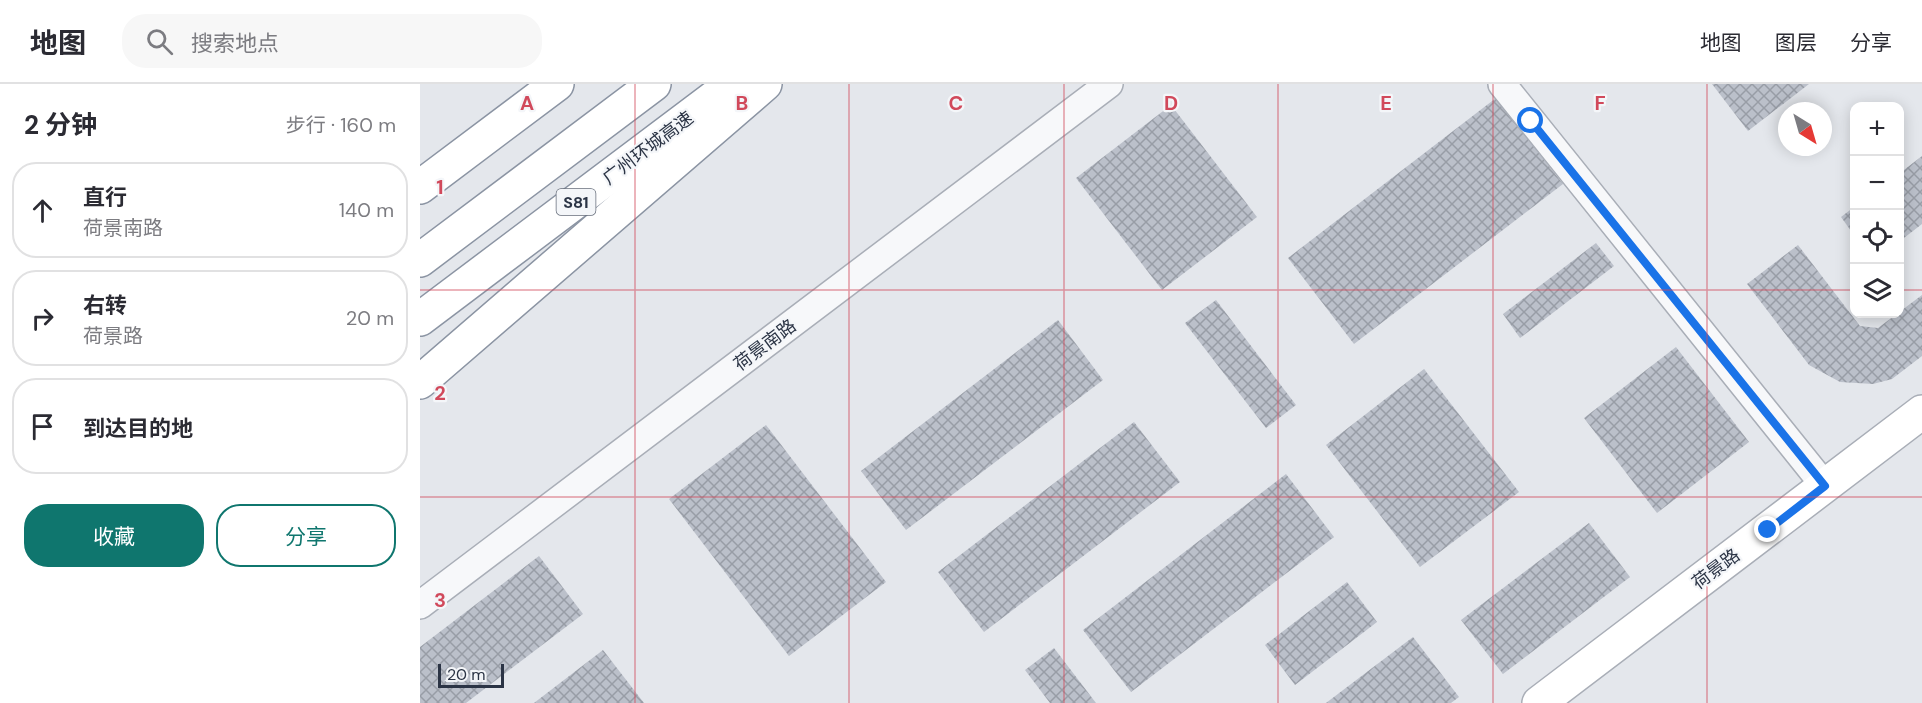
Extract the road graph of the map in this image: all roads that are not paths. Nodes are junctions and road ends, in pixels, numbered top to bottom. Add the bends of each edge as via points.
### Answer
1 (555, 84) edge
2 (654, 84) edge
3 (732, 84) edge
4 (765, 84) edge
5 (1109, 84) edge
6 (1502, 84) edge
7 (420, 175) edge
8 (420, 188) edge
9 (420, 260) edge
10 (420, 319) edge
11 (420, 382) edge
12 (1922, 412) edge
13 (1825, 486) junction
14 (420, 605) edge
15 (1539, 703) edge

1 - 7 main road
1 - 8 main road
2 - 9 main road, S81
3 - 10 main road, 广州环城高速 / S81
4 - 11 main road
5 - 14 street, 荷景南路
6 - 13 street
12 - 13 main road, 荷景路
13 - 15 main road, 荷景路

